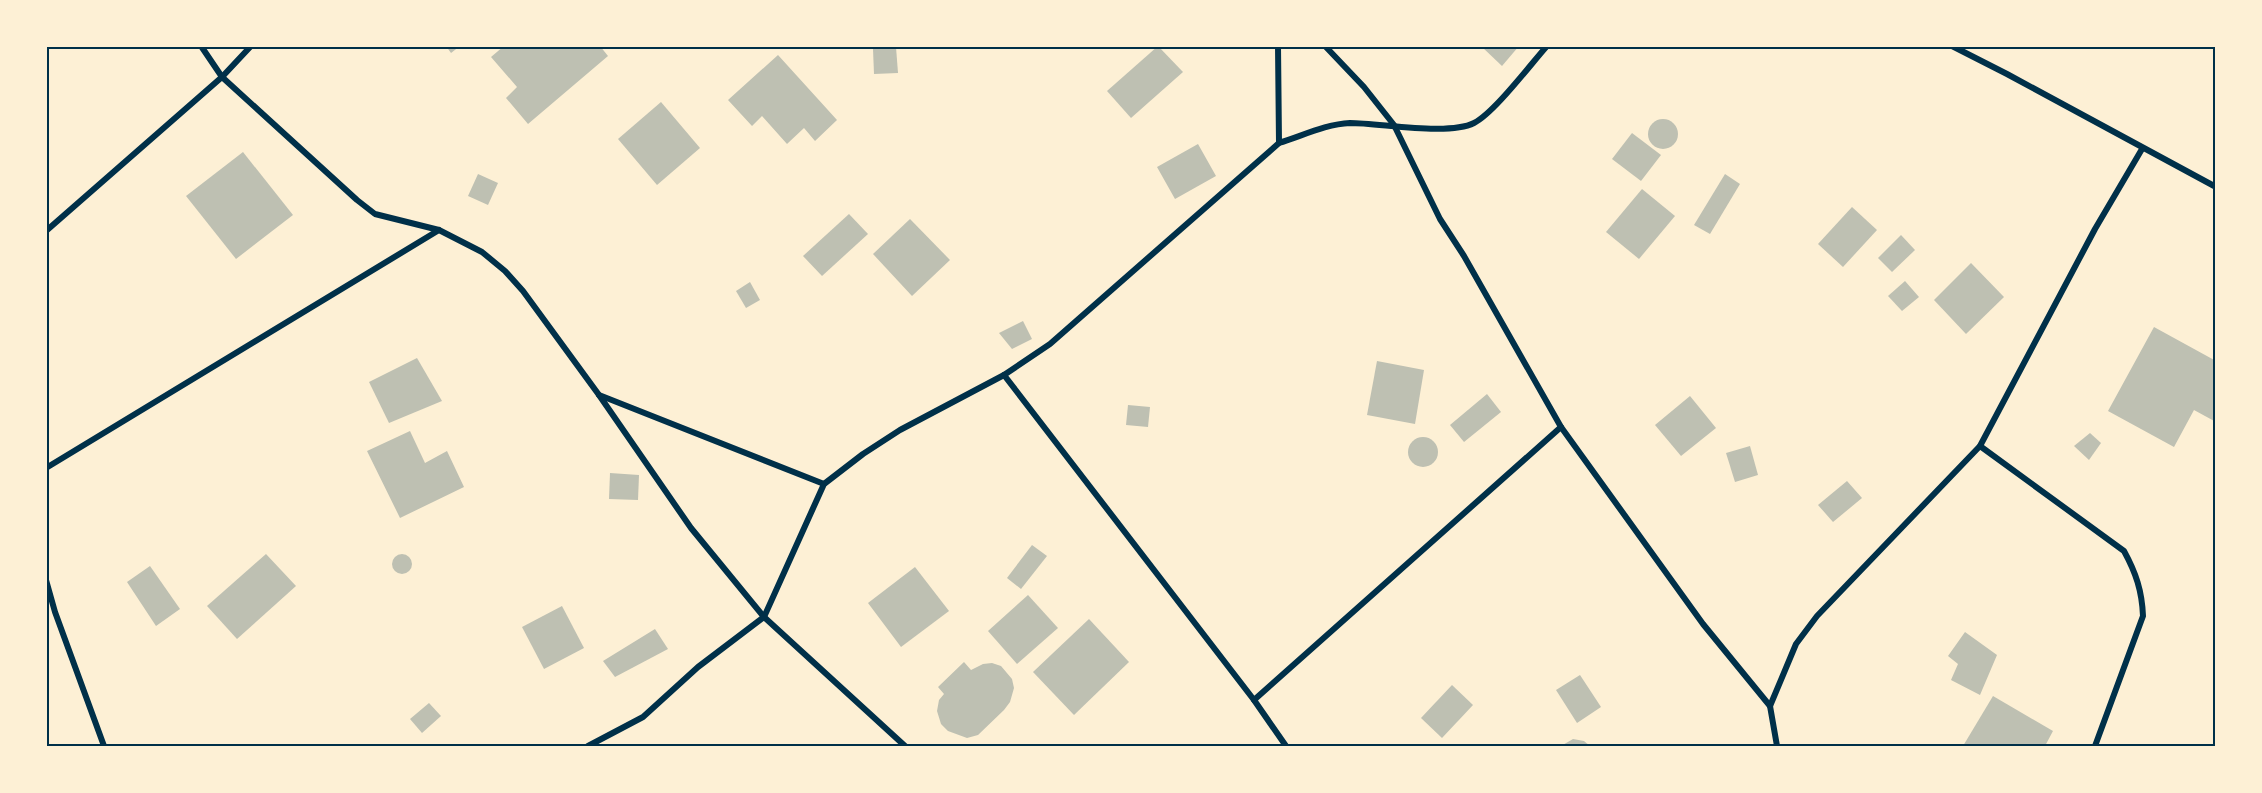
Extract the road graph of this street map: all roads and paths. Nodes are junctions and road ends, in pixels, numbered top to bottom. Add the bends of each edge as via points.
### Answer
1 (201, 46) edge
2 (251, 46) edge
3 (1278, 46) edge
4 (1325, 46) edge
5 (1547, 46) edge
6 (1952, 46) edge
7 (222, 77) junction
8 (1394, 125) junction
9 (1279, 143) junction
10 (2142, 149) junction
11 (2216, 187) edge
12 (439, 230) junction
13 (46, 231) edge
14 (1004, 375) junction
15 (599, 395) junction
16 (1561, 427) junction
17 (1980, 446) junction
18 (46, 468) edge
19 (824, 484) junction
20 (46, 580) edge
21 (764, 617) junction
22 (1254, 700) junction
23 (1770, 706) junction
24 (104, 747) edge
25 (588, 747) edge
26 (905, 747) edge
27 (1286, 747) edge
28 (1777, 747) edge
29 (2095, 747) edge

1 - 7 street
2 - 7 street
3 - 9 street
4 - 8 street
5 - 8 street via 1490,111 1474,123 1456,129
6 - 10 street
7 - 12 street via 375,214
7 - 13 street
8 - 9 street via 1348,123
8 - 16 street via 1440,219
9 - 14 street via 1050,344
10 - 11 street
10 - 17 street
12 - 15 street via 482,252 505,271
12 - 18 street
14 - 19 street via 900,430
14 - 22 street
15 - 19 street
15 - 21 street via 691,528
16 - 22 street
16 - 23 street via 1703,624
17 - 23 street via 1817,616 1797,644
17 - 29 street via 2124,551 2136,572 2143,616
19 - 21 street
20 - 24 street
21 - 25 street via 698,667 643,717
21 - 26 street
22 - 27 street
23 - 28 street

